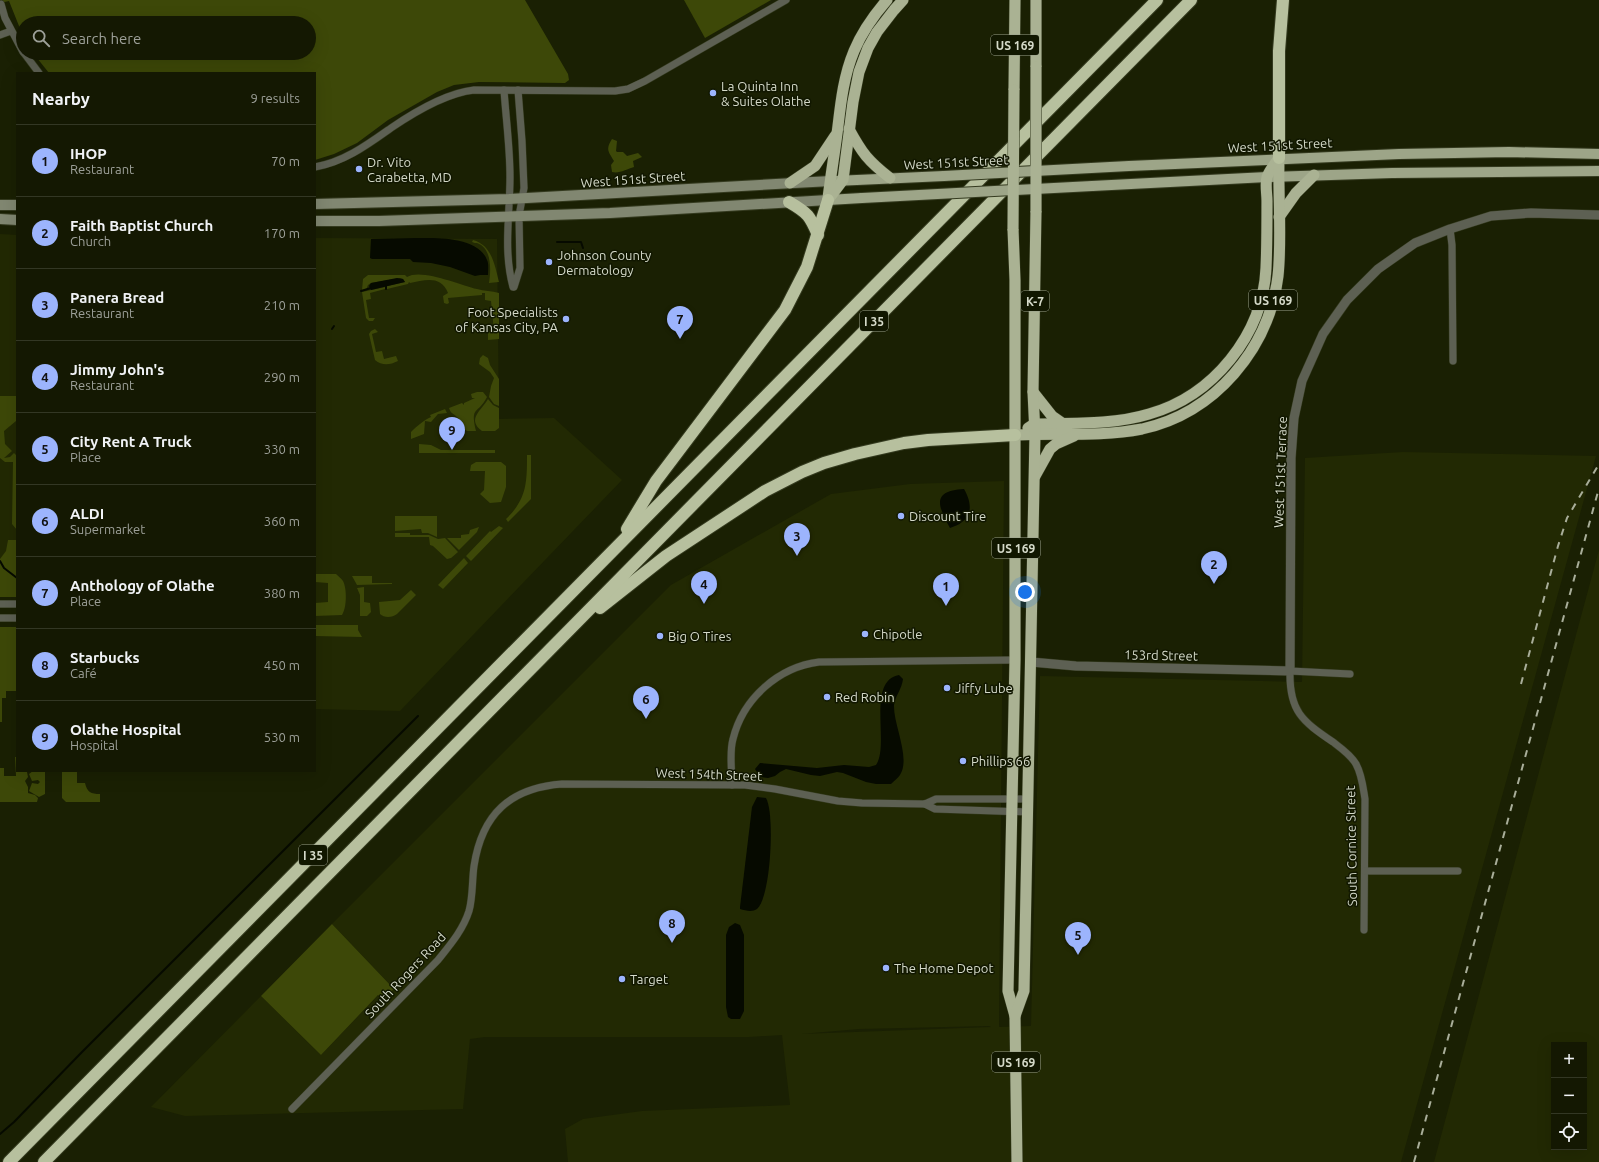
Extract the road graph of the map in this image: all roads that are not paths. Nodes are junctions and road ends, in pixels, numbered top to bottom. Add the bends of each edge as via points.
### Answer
1 (786, 0) edge
2 (887, 0) edge
3 (903, 0) edge
4 (1015, 0) edge
5 (1036, 0) edge
6 (1157, 0) edge
7 (1191, 0) edge
8 (1283, 0) edge
9 (2, 4) dead end
10 (3, 19) edge
11 (11, 31) junction
12 (0, 34) edge
13 (16, 39) edge
14 (30, 60) edge
15 (38, 72) edge
16 (504, 90) junction
17 (518, 90) junction
18 (849, 129) junction
19 (837, 134) junction
20 (1599, 154) edge
21 (1279, 158) junction
22 (316, 168) edge
23 (1599, 171) edge
24 (1314, 175) junction
25 (1278, 176) junction
26 (1267, 177) junction
27 (890, 178) junction
28 (842, 180) junction
29 (831, 181) junction
30 (790, 183) junction
31 (523, 198) junction
32 (509, 199) junction
33 (828, 200) junction
34 (789, 202) junction
35 (0, 204) edge
36 (316, 204) edge
37 (16, 205) edge
38 (1599, 215) edge
39 (507, 216) junction
40 (519, 216) junction
41 (1279, 217) junction
42 (0, 220) edge
43 (16, 220) edge
44 (316, 222) edge
45 (1450, 229) junction
46 (818, 235) junction
47 (1453, 361) dead end
48 (1033, 392) junction
49 (1062, 423) junction
50 (1034, 429) junction
51 (1015, 435) junction
52 (1077, 435) junction
53 (1034, 479) junction
54 (616, 547) junction
55 (0, 604) edge
56 (16, 604) edge
57 (0, 618) edge
58 (16, 618) edge
59 (557, 643) junction
60 (1015, 660) junction
61 (1031, 662) junction
62 (1290, 671) junction
63 (1350, 674) dead end
64 (732, 785) junction
65 (517, 795) joint
66 (1012, 799) junction
67 (1028, 799) junction
68 (925, 804) junction
69 (1011, 812) junction
70 (1028, 812) junction
71 (1365, 871) junction
72 (1458, 871) dead end
73 (1364, 930) dead end
74 (1015, 1016) junction
75 (292, 1109) dead end
76 (9, 1162) edge
77 (44, 1162) edge
78 (1016, 1162) edge

1 - 17 street via 628,89 609,92
2 - 19 highway via 876,13 854,50 843,90
3 - 18 highway via 868,48 859,72
4 - 51 highway, US 169, bridge
5 - 48 highway, K-7, bridge
6 - 54 highway, I 35
7 - 59 highway, I 35
8 - 21 highway, US 169 via 1279,51
9 - 10 street
10 - 11 street
11 - 12 street
11 - 13 street
14 - 15 street
16 - 17 street
16 - 22 street via 474,90 452,95 392,127 364,148
16 - 32 street via 509,155
17 - 31 street
18 - 27 highway via 862,153
18 - 28 highway
19 - 29 highway
19 - 30 highway via 815,166
20 - 21 main road, West 151st Street via 1493,152
21 - 25 highway, US 169
21 - 26 highway
21 - 27 main road, West 151st Street, bridge
23 - 24 main road
24 - 25 main road
24 - 41 highway via 1296,193
25 - 26 main road
25 - 41 highway, US 169
26 - 33 main road, bridge
26 - 49 highway via 1267,254 1264,289 1246,337 1231,359 1198,391 1162,410 1144,416 1116,420
27 - 28 main road, West 151st Street
28 - 29 main road, West 151st Street
28 - 33 highway
29 - 30 main road, West 151st Street
29 - 33 highway
30 - 31 main road, West 151st Street
31 - 32 main road, West 151st Street
31 - 40 street
32 - 36 main road, West 151st Street
32 - 39 street
33 - 34 main road
33 - 46 highway
34 - 40 main road
34 - 46 highway via 810,217
35 - 37 main road
38 - 45 street, West 151st Terrace via 1491,216
39 - 40 main road
39 - 40 street via 508,270 514,287 520,268
39 - 44 main road
41 - 52 highway, US 169 via 1278,274 1273,302 1258,341 1235,374 1204,401 1168,420 1130,431
42 - 43 main road
45 - 47 street
45 - 62 street, West 151st Terrace via 1415,243 1378,269 1352,295 1323,334 1302,381 1294,418 1291,458
46 - 54 highway via 807,267 785,310 656,482
48 - 49 highway via 1052,416
48 - 50 highway, K-7
49 - 50 highway
50 - 51 highway
50 - 52 highway via 1054,434
50 - 53 highway, K-7
51 - 59 highway via 904,443 855,454 802,472 765,491 666,556
51 - 60 highway, US 169
52 - 53 highway, US 169 via 1050,449
53 - 61 highway, US 169
54 - 76 highway, I 35
55 - 56 street
57 - 58 street
59 - 77 highway, I 35
60 - 64 street via 820,662 789,670 778,676 756,696 737,726 731,748
60 - 66 highway, US 169
61 - 62 street, 153rd Street via 1076,666
61 - 67 highway, US 169
62 - 63 street
62 - 71 street, South Cornice Street via 1293,702 1302,718 1355,762 1362,779 1365,799
64 - 65 street, West 154th Street via 562,784 539,787
64 - 68 street, West 154th Street via 776,789 868,804
65 - 75 street, South Rogers Road via 494,814 483,832 474,864 469,910 456,938 438,960
66 - 67 street, West 154th Street
66 - 68 street, West 154th Street via 936,799
66 - 69 highway, US 169
67 - 70 highway, US 169
68 - 69 street, West 154th Street via 935,809
69 - 70 street, West 154th Street
69 - 74 highway, US 169 via 1008,990
70 - 74 highway, US 169 via 1024,990
71 - 72 street
71 - 73 street, South Cornice Street
74 - 78 highway, US 169

